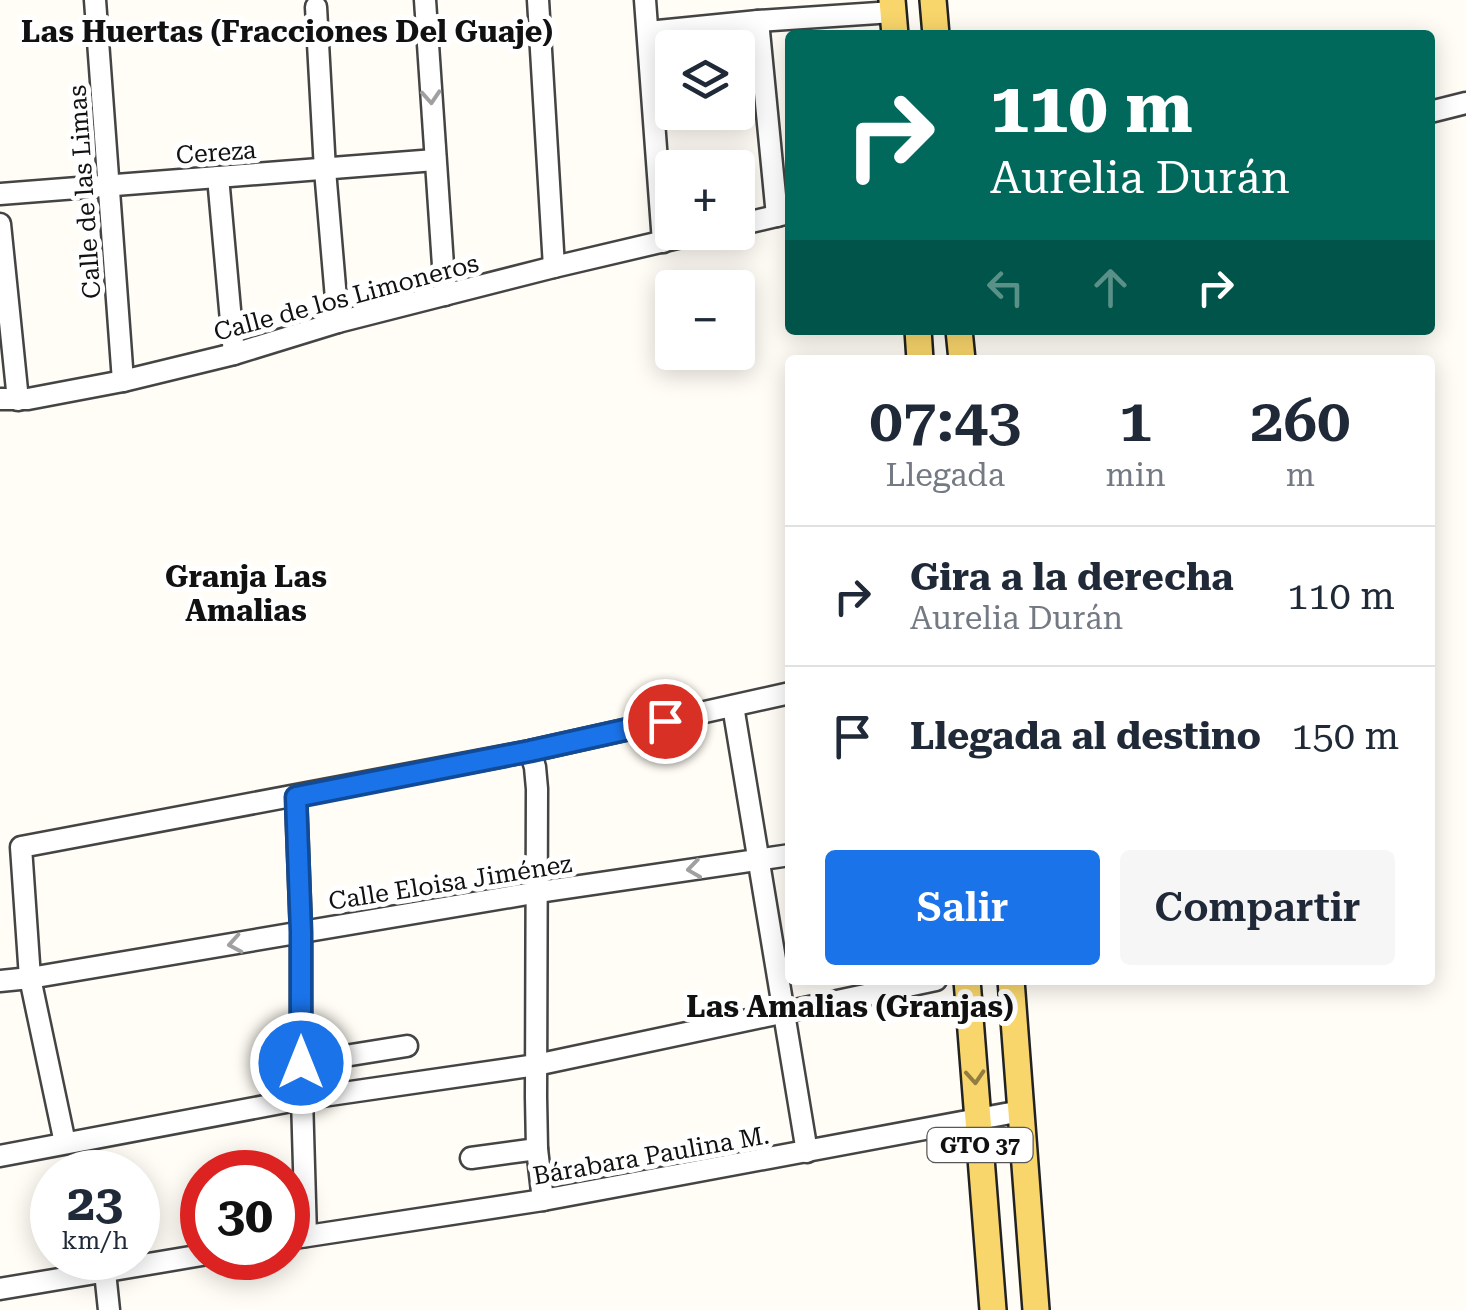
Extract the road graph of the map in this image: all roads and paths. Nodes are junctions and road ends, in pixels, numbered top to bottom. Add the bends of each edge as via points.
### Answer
1 (95, 0) edge
2 (425, 0) edge
3 (538, 0) edge
4 (645, 0) edge
5 (933, 0) edge
6 (316, 8) dead end
7 (893, 16) edge
8 (758, 21) junction
9 (936, 30) edge
10 (648, 32) junction
11 (1466, 103) edge
12 (1435, 111) edge
13 (656, 150) edge
14 (436, 160) junction
15 (325, 170) junction
16 (218, 177) junction
17 (107, 184) junction
18 (0, 194) edge
19 (783, 214) edge
20 (755, 221) edge
21 (0, 224) edge
22 (655, 244) edge
23 (554, 267) junction
24 (445, 296) junction
25 (338, 322) junction
26 (234, 354) junction
27 (123, 381) junction
28 (9, 400) edge
29 (785, 694) edge
30 (733, 706) junction
31 (530, 751) junction
32 (296, 797) junction
33 (785, 856) edge
34 (758, 860) junction
35 (539, 892) junction
36 (301, 932) junction
37 (30, 978) junction
38 (0, 981) edge
39 (913, 985) edge
40 (968, 985) edge
41 (1011, 985) edge
42 (782, 1013) junction
43 (407, 1046) dead end
44 (301, 1063) junction
45 (536, 1065) junction
46 (302, 1099) junction
47 (1021, 1111) junction
48 (978, 1118) junction
49 (65, 1143) junction
50 (537, 1149) junction
51 (300, 1150) edge
52 (807, 1152) junction
53 (0, 1156) edge
54 (471, 1158) dead end
55 (543, 1200) junction
56 (310, 1236) edge
57 (56, 1280) edge
58 (106, 1280) edge
59 (0, 1289) edge
60 (109, 1310) edge
61 (993, 1310) edge
62 (1036, 1310) edge

1 - 17 street, Calle de las Limas
2 -> 14 street
3 - 23 street
4 - 10 street
5 - 9 main road
6 - 15 street
7 - 8 street
8 - 10 street
8 - 19 street
10 - 13 street
11 - 12 street
14 - 15 street, Cereza
14 - 24 street
15 - 16 street, Cereza
15 - 25 street
16 - 17 street, Cereza
16 - 26 street
17 - 18 street, Cereza
17 - 27 street, Calle de las Limas
19 - 20 street
21 - 28 street
22 - 23 street, Calle de los Limoneros
23 - 24 street, Calle de los Limoneros
24 - 25 street, Calle de los Limoneros
25 - 26 street, Calle de los Limoneros
26 - 27 street, Calle de los Limoneros
27 - 28 street, Calle de los Limoneros
29 - 30 street
30 - 31 street
30 - 34 street
31 - 32 street
31 - 35 street via 538,790
32 - 36 street
32 - 37 street via 21,847
33 - 34 street, Calle Eloisa Jiménez
34 -> 35 street, Calle Eloisa Jiménez
34 - 42 street
35 - 36 street, Calle Eloisa Jiménez
35 - 45 street
36 -> 37 street, Calle Eloisa Jiménez
36 - 44 street
37 - 38 street, Calle Eloisa Jiménez
37 - 49 street
39 - 42 street
40 -> 48 main road, GTO 37
41 - 47 main road, GTO 37
42 - 45 street
42 - 52 street
43 - 44 street
44 - 46 street
45 - 46 street
45 - 50 street
46 - 49 street
46 - 51 street
47 - 48 street, Bárabara Paulina M.
47 - 62 main road, GTO 37
48 - 52 street, Bárabara Paulina M.
48 - 61 main road, GTO 37
49 - 53 street
50 - 54 street
50 - 55 street
52 - 55 street, Bárabara Paulina M.
55 - 56 street, Bárabara Paulina M.
57 - 59 street
58 - 60 street

